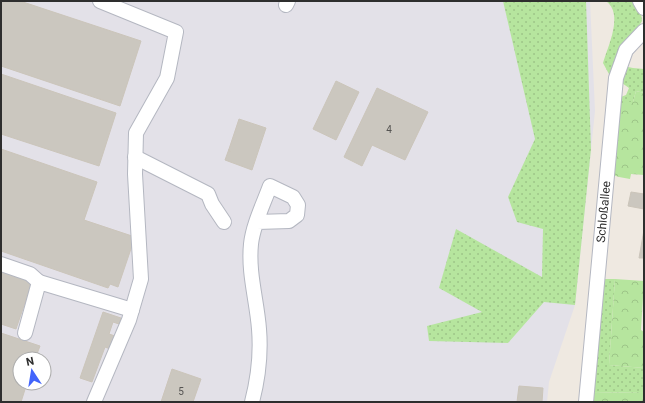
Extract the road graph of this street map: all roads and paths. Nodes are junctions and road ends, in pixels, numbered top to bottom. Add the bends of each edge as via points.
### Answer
1 (100, 1) edge
2 (640, 1) edge
3 (644, 8) edge
4 (644, 31) edge
5 (135, 157) junction
6 (224, 222) dead end
7 (256, 222) dead end
8 (1, 264) edge
9 (39, 282) junction
10 (132, 310) junction
11 (25, 332) dead end
12 (94, 402) edge
13 (252, 402) edge
14 (586, 402) edge

1 - 5 street via 176,32 167,78 136,133
2 - 3 street
4 - 14 street, Schloßallee via 626,50 616,78
5 - 6 street via 208,194
5 - 10 street via 141,279
7 - 13 street via 251,244 250,268 260,353
8 - 9 street via 30,274
9 - 10 street
9 - 11 street
10 - 12 street

